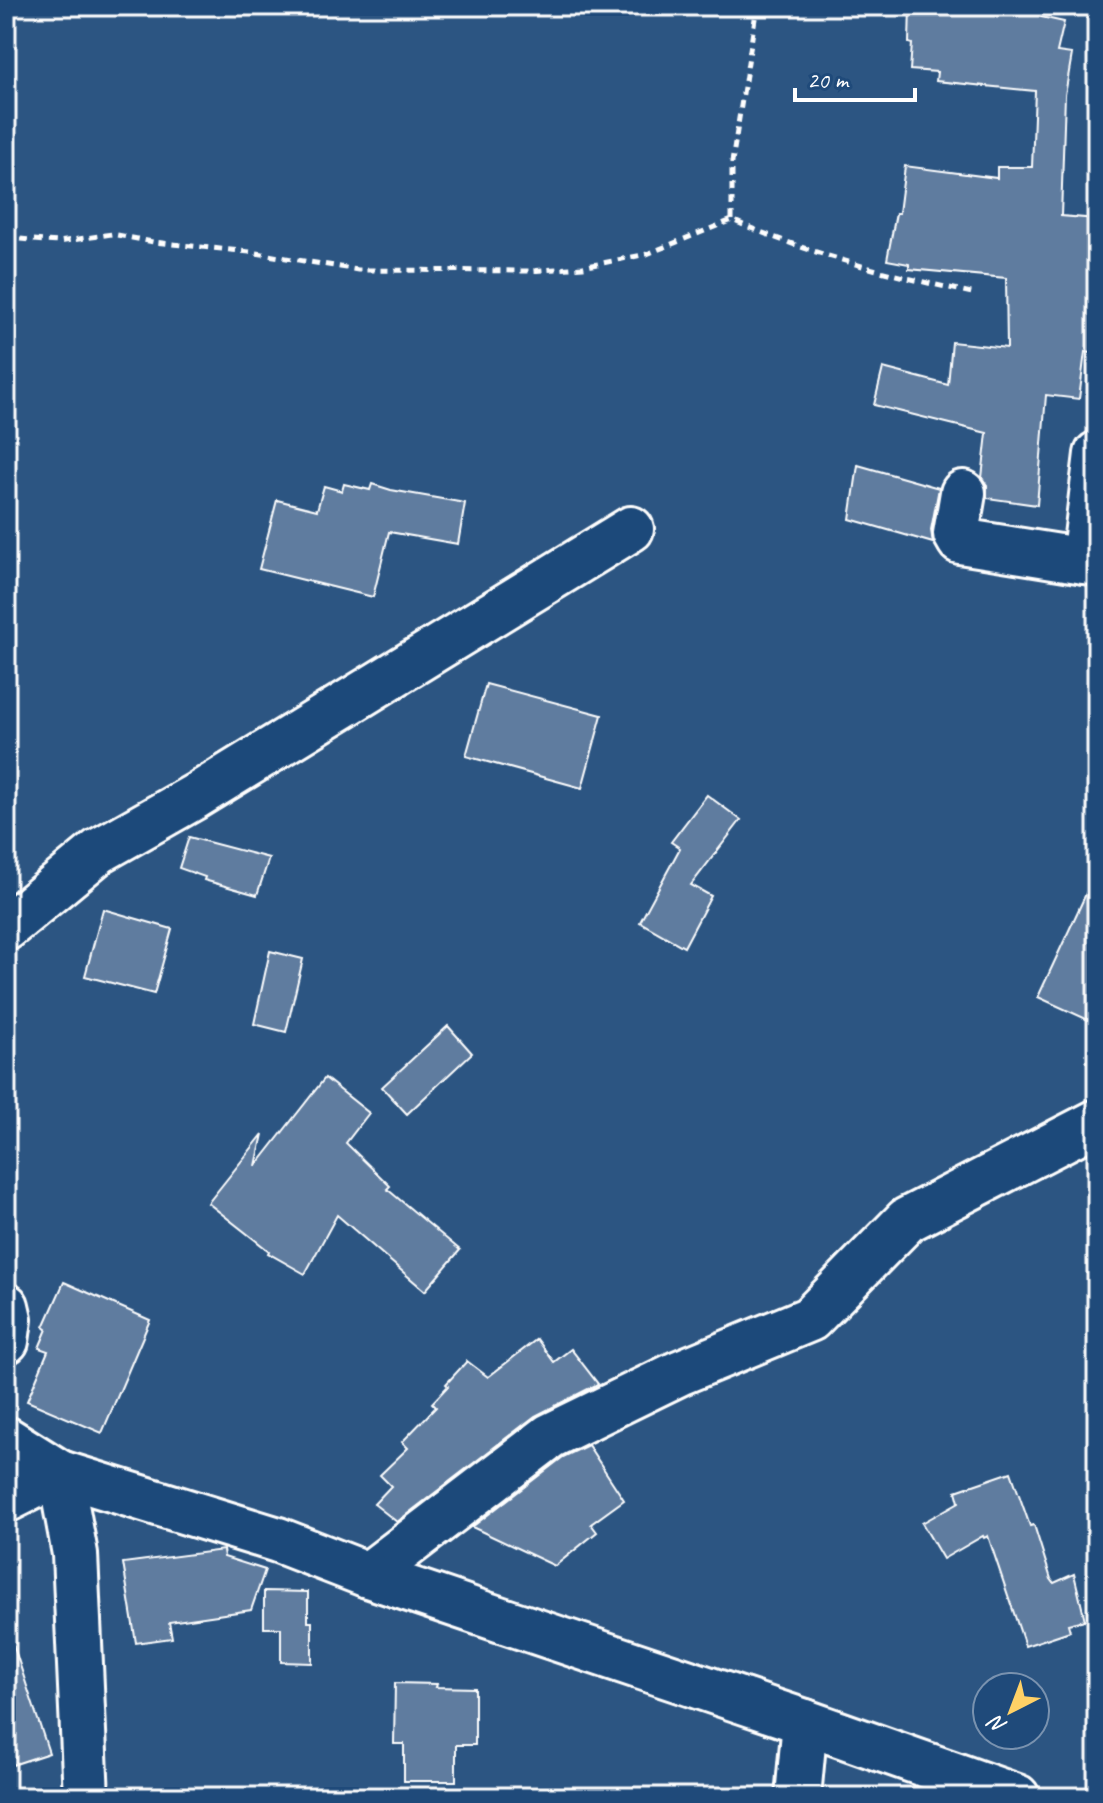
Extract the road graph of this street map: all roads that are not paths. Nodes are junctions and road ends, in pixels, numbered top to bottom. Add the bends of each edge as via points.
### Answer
1 (1097, 454) edge
2 (963, 493) dead end
3 (631, 529) dead end
4 (1090, 562) edge
5 (6, 928) edge
6 (1097, 1122) edge
7 (6, 1306) edge
8 (6, 1341) edge
9 (6, 1439) edge
10 (60, 1473) junction
11 (6, 1500) edge
12 (368, 1575) junction
13 (805, 1722) junction
14 (86, 1797) edge
15 (798, 1797) edge
16 (1017, 1797) edge

1 - 4 street
2 - 4 street via 956,534 960,541
3 - 5 street via 99,851
6 - 12 street via 907,1220 810,1319 679,1373 550,1436
7 - 8 street
9 - 10 street
10 - 11 street
10 - 12 street via 278,1540
10 - 14 street via 75,1554
12 - 13 street
13 - 15 street
13 - 16 street

